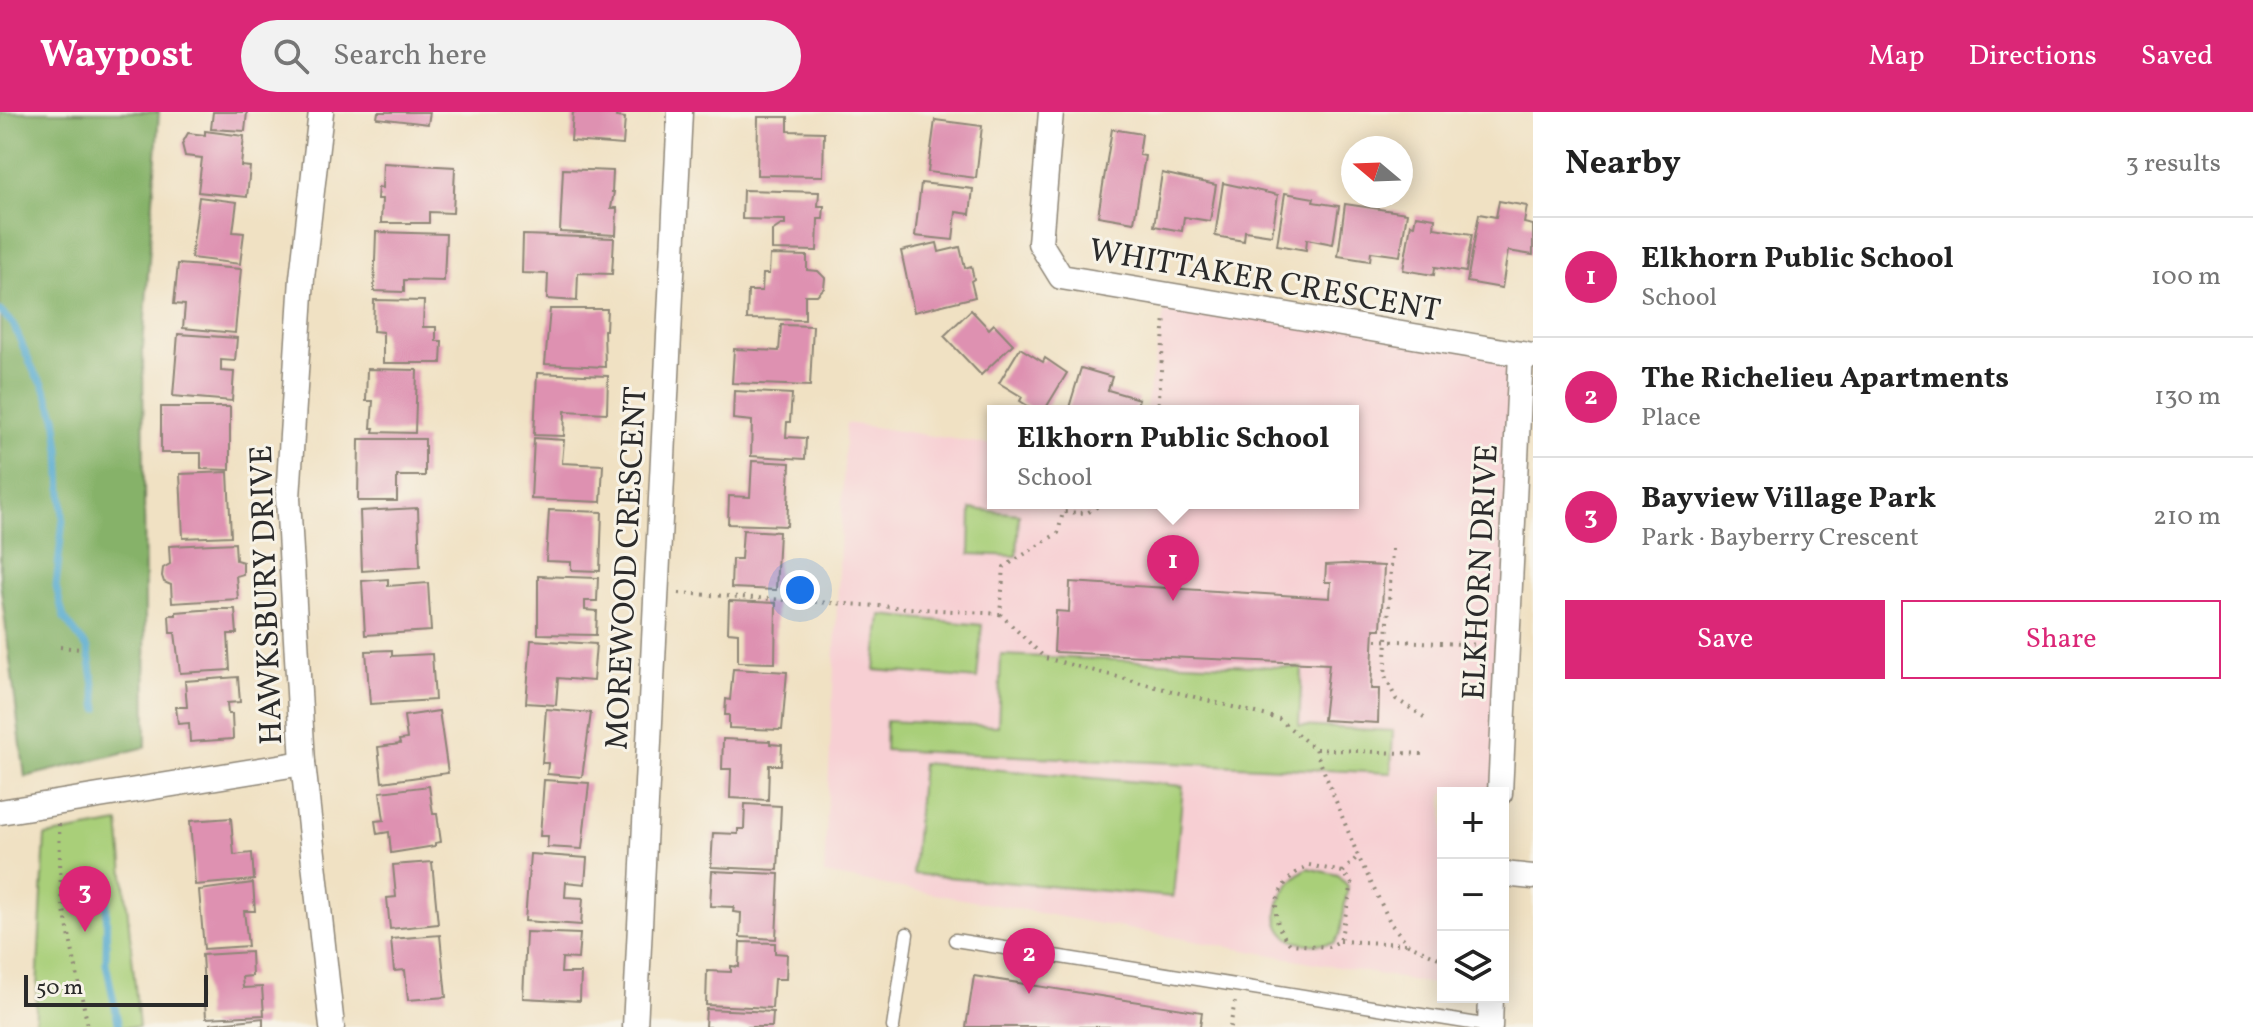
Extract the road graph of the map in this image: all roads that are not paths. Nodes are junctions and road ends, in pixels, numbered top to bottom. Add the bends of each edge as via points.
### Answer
1 (321, 112) edge
2 (680, 112) edge
3 (1051, 112) edge
4 (1527, 355) edge
5 (303, 763) junction
6 (1500, 787) edge
7 (0, 812) edge
8 (1509, 875) edge
9 (1533, 877) edge
10 (907, 934) dead end
11 (955, 940) dead end
12 (1491, 1003) edge
13 (332, 1027) edge
14 (635, 1027) edge
15 (893, 1027) edge
16 (1490, 1027) edge

1 - 5 street, HAWKSBURY DRIVE via 302,278 288,498
2 - 14 street, MOREWOOD CRESCENT
3 - 4 street, WHITTAKER CRESCENT via 1040,243 1061,277
4 - 6 street, ELKHORN DRIVE
5 - 7 street
5 - 13 street, HAWKSBURY DRIVE
8 - 9 street
10 - 15 lane
11 - 16 lane
12 - 16 street

